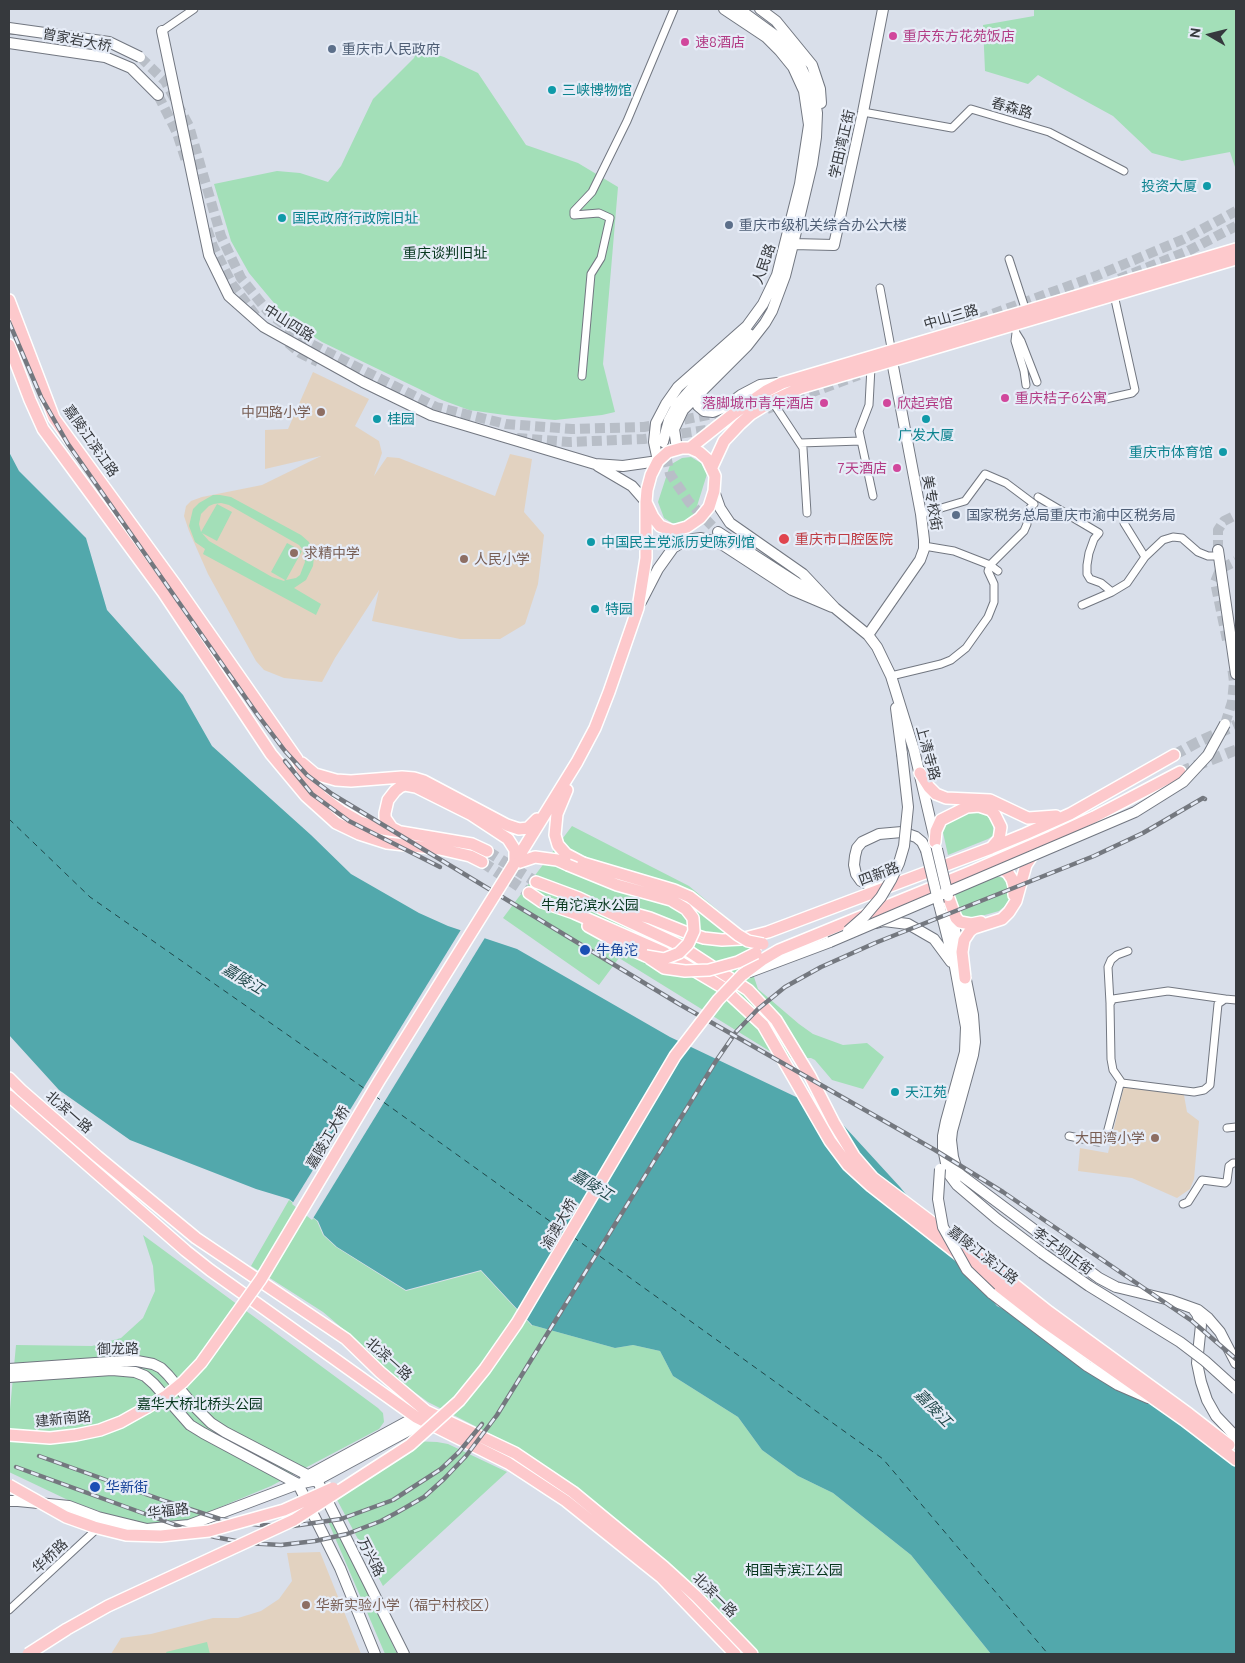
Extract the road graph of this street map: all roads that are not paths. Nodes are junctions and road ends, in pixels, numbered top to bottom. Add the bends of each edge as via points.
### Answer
1 (194, 9) edge
2 (674, 9) edge
3 (724, 9) edge
4 (739, 9) edge
5 (760, 9) edge
6 (883, 9) edge
7 (9, 28) edge
8 (162, 31) joint
9 (9, 43) edge
10 (140, 57) tunnel mouth
11 (158, 95) tunnel mouth
12 (864, 112) junction
13 (812, 164) junction
14 (1124, 171) dead end
15 (793, 244) junction
16 (1236, 249) edge
17 (1009, 259) dead end
18 (1236, 259) edge
19 (880, 288) dead end
20 (780, 294) junction
21 (1114, 295) junction
22 (9, 300) edge
23 (1026, 311) junction
24 (1015, 329) junction
25 (9, 345) edge
26 (892, 355) junction
27 (871, 367) junction
28 (582, 376) dead end
29 (1037, 382) dead end
30 (782, 383) junction
31 (1026, 386) dead end
32 (704, 388) junction
33 (1101, 400) dead end
34 (772, 401) junction
35 (861, 441) junction
36 (663, 442) tunnel mouth
37 (800, 443) junction
38 (690, 448) junction
39 (677, 449) junction
40 (658, 460) junction
41 (595, 464) junction
42 (712, 467) junction
43 (714, 491) junction
44 (873, 496) dead end
45 (1038, 497) dead end
46 (646, 502) junction
47 (807, 513) dead end
48 (920, 514) junction
49 (1124, 523) dead end
50 (718, 532) tunnel mouth
51 (924, 546) junction
52 (1218, 553) joint
53 (1145, 557) junction
54 (990, 565) junction
55 (998, 571) dead end
56 (1112, 592) junction
57 (1082, 605) dead end
58 (638, 608) junction
59 (836, 608) junction
60 (868, 635) junction
61 (1236, 674) edge
62 (892, 681) junction
63 (1225, 724) tunnel mouth
64 (1174, 755) tunnel mouth
65 (297, 759) junction
66 (577, 762) junction
67 (1180, 772) tunnel mouth
68 (920, 773) junction
69 (1070, 814) junction
70 (402, 833) junction
71 (1051, 837) junction
72 (933, 847) junction
73 (991, 848) junction
74 (487, 850) tunnel mouth
75 (517, 859) junction
76 (482, 862) tunnel mouth
77 (976, 870) junction
78 (536, 882) tunnel mouth
79 (902, 882) junction
80 (529, 893) tunnel mouth
81 (579, 898) junction
82 (944, 900) junction
83 (542, 902) junction
84 (828, 937) junction
85 (778, 947) junction
86 (760, 948) junction
87 (1128, 951) dead end
88 (646, 956) junction
89 (955, 967) junction
90 (742, 975) junction
91 (965, 978) junction
92 (1225, 999) junction
93 (1236, 1000) edge
94 (1110, 1004) junction
95 (9, 1078) edge
96 (1122, 1082) junction
97 (959, 1093) junction
98 (9, 1096) edge
99 (1236, 1127) edge
100 (1227, 1128) dead end
101 (943, 1136) junction
102 (1068, 1136) dead end
103 (1236, 1163) edge
104 (1183, 1204) dead end
105 (1190, 1306) junction
106 (346, 1339) junction
107 (332, 1356) junction
108 (1236, 1363) edge
109 (9, 1369) edge
110 (9, 1377) edge
111 (1236, 1389) edge
112 (1157, 1402) junction
113 (146, 1408) joint
114 (426, 1417) junction
115 (9, 1435) edge
116 (1236, 1437) edge
117 (1236, 1451) edge
118 (1236, 1460) edge
119 (364, 1474) junction
120 (313, 1478) junction
121 (298, 1484) junction
122 (9, 1485) edge
123 (9, 1501) edge
124 (107, 1519) junction
125 (9, 1610) edge
126 (28, 1654) edge
127 (375, 1654) edge
128 (404, 1654) edge
129 (735, 1654) edge
130 (752, 1654) edge

1 - 8 street
2 - 28 street via 627,121 592,192 574,211 574,215 598,213 610,218 601,258 591,274
3 - 40 main road, 人民路 via 766,37 793,67 804,91 809,125 807,141 784,249 770,290 747,326 678,387 666,404 656,423 654,442
4 - 13 main road, 人民路 via 783,41 797,59 814,94 818,113
5 - 13 main road, 学田湾正街 via 776,21 812,65 820,89 821,111
6 - 12 main road, 学田湾正街
7 - 10 main road, 曾家岩大桥, bridge via 109,42
8 - 41 main road, 中山四路 via 209,255 229,296 264,327 363,382 431,415
9 - 11 main road, 曾家岩大桥 via 105,57 131,68
12 - 14 street, 春森路 via 952,128 971,109 1049,132
12 - 15 main road, 学田湾正街 via 834,245
13 - 15 main road, 人民路
15 - 20 main road, 人民路
16 - 23 main road, 中山三路
17 - 23 street
18 - 21 main road, 中山三路
19 - 26 street
20 - 32 main road, 人民路 via 757,335
20 - 36 main road via 752,331 677,405
21 - 24 main road, 中山三路
21 - 33 street via 1135,390
22 - 65 main road, 嘉陵江滨江路 via 54,418
23 - 26 main road, 中山三路
24 - 26 main road, 中山三路
24 - 29 street
24 - 31 street
25 - 76 main road via 43,429 163,592 271,754 306,796 336,823 359,834 387,843 440,849
26 - 27 main road, 中山三路
26 - 30 main road, 中山三路
26 - 48 main road, 美专校街
27 - 34 main road, 中山三路 via 800,388
27 - 35 street via 869,405 859,431
30 - 32 main road via 760,385 713,412 698,406 698,398
30 - 38 main road, 中山三路 via 733,414
32 - 39 main road, 人民路 via 683,410 676,423 674,437
34 - 37 street
34 - 42 main road, 中山三路 via 729,434
35 - 37 street
35 - 44 street
37 - 47 street via 804,456
38 - 39 main road
38 - 42 main road via 699,452
39 - 40 main road
40 - 41 main road via 623,466
40 - 46 main road via 651,475
41 - 46 main road via 632,486
42 - 43 main road
43 - 46 main road via 709,507 700,518 687,527 672,531 660,526
43 - 59 main road, 上清寺路 via 730,522 803,574
45 - 56 street via 1099,533 1089,553 1087,574
46 - 58 main road via 646,558
48 - 51 main road, 美专校街
48 - 54 street via 965,501 985,474 1020,492 1034,504 1027,515 1024,531
49 - 53 street
50 - 59 main road
51 - 54 street via 954,551
51 - 60 main road, 美专校街 via 920,560
52 - 53 street via 1208,556 1182,538 1173,537 1162,540
52 - 61 main road
53 - 56 street via 1127,583
54 - 55 street
54 - 62 street via 988,571 994,584 994,602 988,617 966,648 951,660
56 - 57 street
58 - 59 main road via 673,548 686,540 701,538 723,545 792,590
58 - 66 main road via 595,728
59 - 60 main road, 上清寺路
60 - 62 main road, 上清寺路
62 - 68 main road, 上清寺路
62 - 84 main road, bridge via 908,807 905,839 899,863 881,897 866,916
63 - 84 main road, bridge via 1208,755 1188,777 1135,812
64 - 69 main road, 四新路
65 - 66 main road via 314,774 336,780 402,777 424,781 507,825 524,829 532,825
65 - 70 main road via 307,779 340,811 360,822
66 - 75 main road, 嘉陵江大桥
66 - 86 main road, bridge via 557,814 558,845 566,854 583,863 674,890
67 - 71 main road
68 - 69 main road via 936,794 946,798 990,800 1028,818
68 - 72 main road, 上清寺路
69 - 73 main road, 四新路
70 - 74 main road via 472,844
70 - 75 main road via 392,828 385,818 386,806 395,790 405,785 420,788 503,835 512,842
71 - 77 main road
71 - 91 main road via 1031,856 1016,901 1006,916 974,928 964,940
72 - 73 main road via 941,820 967,808 980,806 991,810 1001,826 999,839
72 - 79 main road via 902,832 879,834 862,842 857,848 854,865 861,881 876,885
72 - 82 main road, 上清寺路, bridge
73 - 79 main road, 四新路
75 - 88 main road, bridge via 557,860 616,885 671,900 686,909 693,918 694,931 688,944 679,953 664,959
75 - 113 main road, 嘉陵江大桥, bridge via 261,1279 183,1382
77 - 82 main road via 1002,869 1012,879 1012,901 1004,913 976,924 965,924 956,918
77 - 84 main road
78 - 81 main road
79 - 81 main road, 四新路 via 768,932 722,940 704,938 650,918
80 - 83 main road
81 - 117 main road, 嘉陵江滨江路, bridge via 678,945 748,990 776,1020 854,1156 873,1178
82 - 89 main road, 上清寺路
82 - 91 main road, 上清寺路
83 - 88 main road
83 - 112 main road, 嘉陵江滨江路, bridge via 663,952 722,987 763,1025 830,1141 848,1165 1042,1320
84 - 85 main road
84 - 89 main road via 884,921 908,924 934,939
84 - 90 main road
85 - 86 main road
85 - 90 main road, 渝澳大桥
86 - 88 main road, bridge via 738,962 709,970 664,968
87 - 94 street via 1117,955 1108,967
89 - 97 main road, 上清寺路 via 966,1040
90 - 119 main road, 渝澳大桥, bridge via 718,1000 675,1056 518,1323 485,1369 459,1401 410,1445
91 - 97 main road, 上清寺路 via 974,1015 975,1042
92 - 93 street
92 - 94 street via 1168,991 1113,999
92 - 96 street via 1218,1004 1210,1085 1204,1090 1188,1091
94 - 96 street via 1111,1059 1113,1070
95 - 106 main road, 北滨一路 via 196,1238
96 - 102 street via 1106,1137 1099,1142
97 - 101 main road, 李子坝正街
97 - 105 main road, 李子坝正街 via 951,1140 953,1157 961,1175 1099,1278 1116,1287
98 - 107 main road, 北滨一路 via 186,1251
99 - 100 street
101 - 111 main road, 李子坝正街, bridge via 948,1173 957,1185 1042,1253 1180,1342
101 - 112 main road, bridge via 938,1199 943,1227 967,1270 991,1293 1087,1366 1118,1386
103 - 104 street via 1229,1166 1227,1181 1202,1180 1188,1202
105 - 108 main road, 李子坝正街 via 1208,1318 1220,1332
105 - 116 main road via 1201,1324 1197,1364 1207,1400 1216,1416
106 - 107 main road via 344,1352 340,1356
106 - 114 main road, 北滨一路
107 - 114 main road, 北滨一路
109 - 120 main road, 御龙路 via 124,1361 152,1364 162,1368 211,1423
110 - 121 main road, 御龙路 via 112,1370 135,1372 154,1384 190,1425
112 - 118 main road, 嘉陵江滨江路
113 - 115 main road, 建新南路 via 121,1422 76,1435 50,1438
114 - 120 main road, 华福路
114 - 129 main road, 北滨一路 via 508,1462 566,1501 661,1577
114 - 130 main road, 北滨一路 via 515,1453 573,1492 664,1567
119 - 122 main road, bridge via 284,1510 209,1531 161,1536 126,1535 94,1527 66,1517
119 - 126 main road, bridge via 294,1520 108,1606
120 - 121 main road, 华福路
120 - 128 main road, 万兴路
121 - 124 main road, 华福路 via 189,1525 147,1529
121 - 127 main road via 340,1568
123 - 124 main road, 华福路 via 69,1506
124 - 125 street, 华桥路

